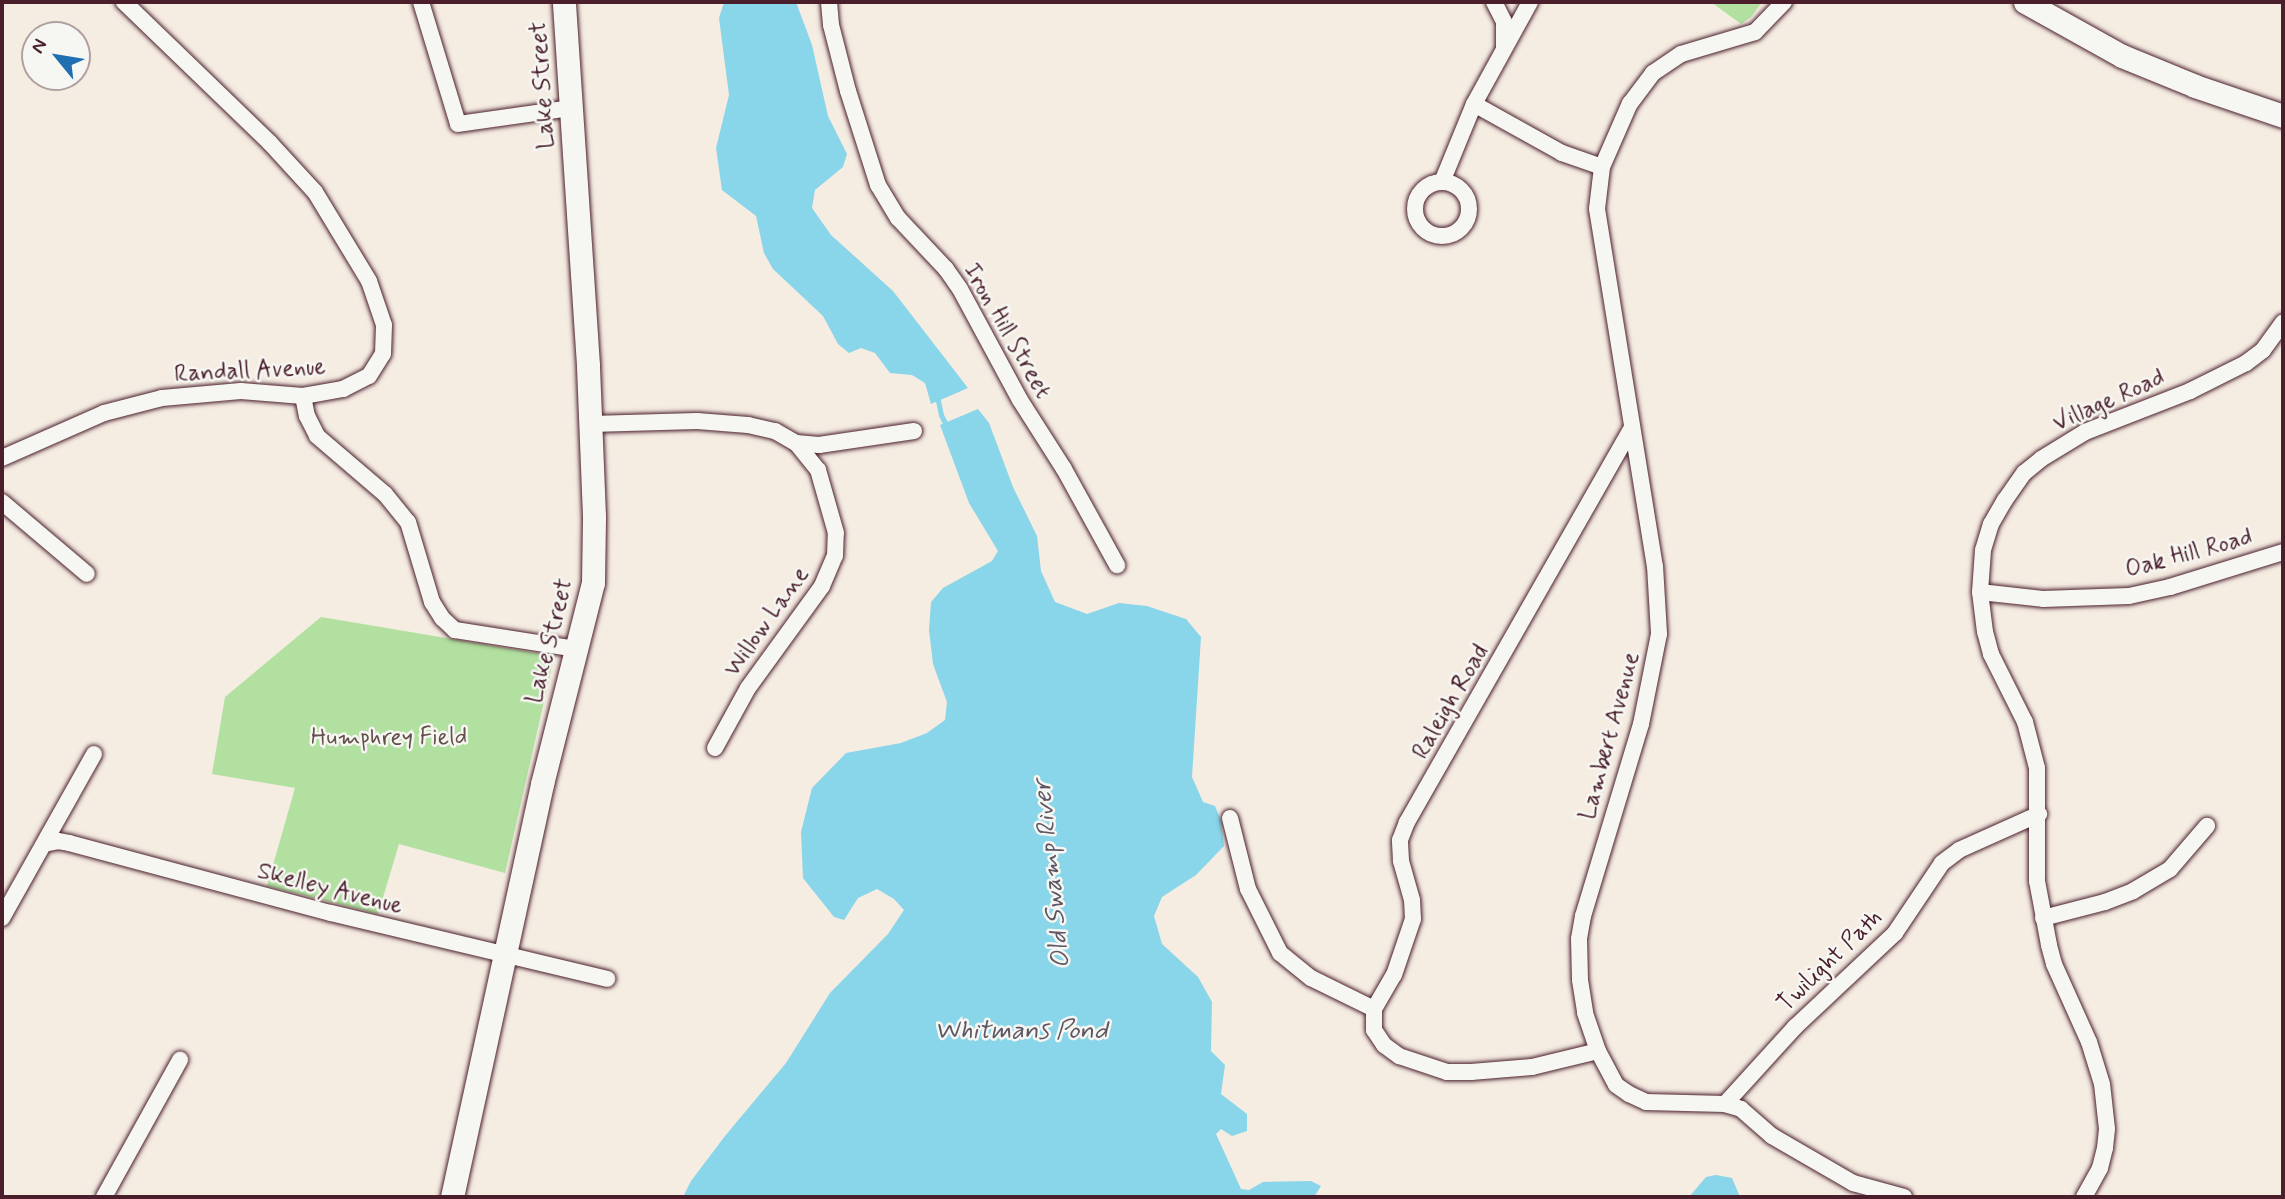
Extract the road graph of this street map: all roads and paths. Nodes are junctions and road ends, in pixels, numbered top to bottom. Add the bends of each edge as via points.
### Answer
1 (124, 2) edge
2 (421, 2) edge
3 (564, 2) edge
4 (829, 2) edge
5 (1494, 2) edge
6 (1530, 2) edge
7 (1784, 2) edge
8 (2025, 2) edge
9 (1504, 49) junction
10 (1474, 104) junction
11 (571, 108) junction
12 (2283, 116) edge
13 (1602, 167) junction
14 (1441, 182) dead end
15 (2283, 323) edge
16 (303, 396) junction
17 (590, 424) junction
18 (1631, 430) junction
19 (914, 431) dead end
20 (796, 443) junction
21 (2, 458) edge
22 (2, 502) edge
23 (2283, 551) edge
24 (1117, 565) dead end
25 (87, 574) dead end
26 (1980, 593) junction
27 (576, 649) junction
28 (715, 748) dead end
29 (94, 754) dead end
30 (2039, 814) junction
31 (1230, 818) dead end
32 (2207, 826) dead end
33 (44, 844) junction
34 (2, 918) edge
35 (2043, 918) junction
36 (506, 956) junction
37 (607, 978) dead end
38 (1374, 1009) junction
39 (1598, 1051) junction
40 (180, 1060) dead end
41 (1725, 1104) junction
42 (104, 1197) edge
43 (452, 1197) edge
44 (1904, 1197) edge
45 (2084, 1197) edge

1 - 16 street, Randall Avenue via 304,179 369,281 384,325 378,366 357,384
2 - 11 street via 458,124
3 - 11 street, Lake Street
4 - 24 street, Iron Hill Street via 845,80 878,186 898,218 960,289
5 - 9 street via 1504,22
6 - 9 street
7 - 13 street, Lambert Avenue via 1755,32 1681,54 1653,74 1630,103
8 - 12 street via 2122,56
9 - 10 street
10 - 13 street via 1562,153
10 - 14 street
11 - 17 street, Lake Street
13 - 18 street, Lambert Avenue via 1597,209
15 - 26 street, Village Road via 2263,350 2246,363 2190,391 2085,432 2024,473 1991,524 1983,550
16 - 21 street, Randall Avenue via 241,391 162,398 104,413
16 - 27 street via 317,436 385,494 408,523 432,602 442,618 455,630
17 - 20 street via 698,421 748,425 775,431
17 - 27 street, Lake Street via 593,583
18 - 38 street, Raleigh Road via 1407,821 1400,840 1401,861 1413,919 1394,975
18 - 39 street, Lambert Avenue via 1655,566 1659,634 1641,724 1579,939 1585,1013
19 - 20 street via 819,445
20 - 28 street, Willow Lane via 818,470 836,533 835,556 822,586 748,688
22 - 25 street
23 - 26 street, Oak Hill Road via 2129,596 2043,599
26 - 30 street, Village Road via 1991,654 2032,741
27 - 36 street, Lake Street
29 - 33 street
30 - 35 street, Village Road via 2037,881
30 - 41 street, Twilight Path via 1959,850 1942,863 1895,933 1795,1027
31 - 38 street via 1248,889 1280,953 1311,978
32 - 35 street via 2170,869 2133,891
33 - 34 street
33 - 36 street, Skelley Avenue via 69,843
35 - 45 street, Village Road via 2054,964 2089,1042 2102,1084 2105,1149
36 - 37 street, Skelley Avenue
36 - 43 street, Lake Street
38 - 39 street via 1374,1030 1384,1045 1399,1056 1447,1072 1532,1066
39 - 41 street, Lambert Avenue via 1616,1084 1646,1102
40 - 42 street
41 - 44 street, Lambert Avenue via 1741,1109 1772,1136 1853,1183

